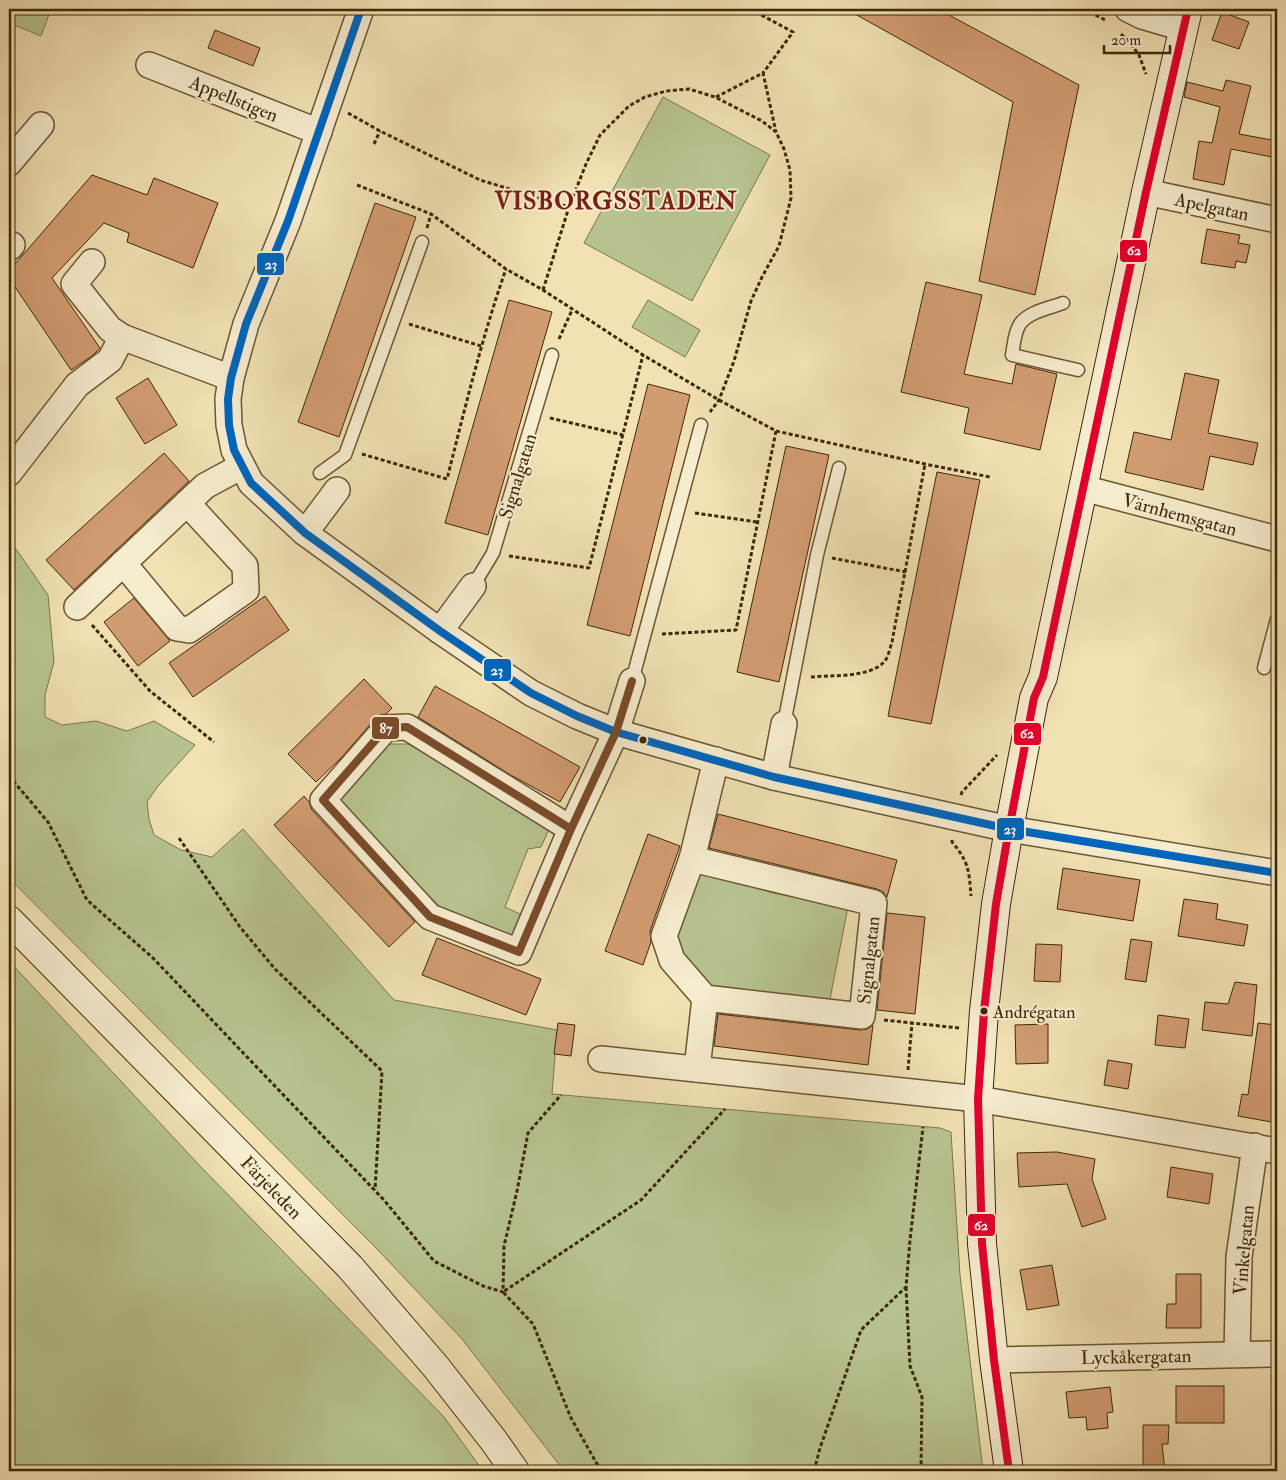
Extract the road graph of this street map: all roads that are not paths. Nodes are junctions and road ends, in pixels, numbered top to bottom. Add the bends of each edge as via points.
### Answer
1 (361, 9) edge
2 (1128, 9) edge
3 (1186, 19) edge
4 (149, 64) dead end
5 (41, 125) dead end
6 (320, 132) junction
7 (9, 163) edge
8 (1146, 192) junction
9 (1277, 220) edge
10 (422, 242) dead end
11 (92, 262) dead end
12 (1063, 303) dead end
13 (122, 337) junction
14 (552, 355) road end
15 (1078, 370) dead end
16 (231, 378) junction
17 (701, 425) dead end
18 (242, 466) junction
19 (839, 468) dead end
20 (9, 473) edge
21 (329, 482) joint
22 (1083, 488) junction
23 (187, 503) junction
24 (305, 533) junction
25 (1277, 540) edge
26 (123, 563) junction
27 (473, 586) joint
28 (77, 607) road end
29 (1277, 619) edge
30 (440, 631) junction
31 (1264, 668) dead end
32 (632, 681) joint
33 (784, 724) joint
34 (616, 732) junction
35 (716, 760) junction
36 (774, 777) junction
37 (571, 829) junction
38 (1009, 829) junction
39 (692, 859) junction
40 (1277, 873) edge
41 (9, 920) edge
42 (705, 998) junction
43 (601, 1059) dead end
44 (697, 1069) junction
45 (978, 1099) junction
46 (1266, 1149) edge
47 (1237, 1354) junction
48 (1277, 1354) edge
49 (994, 1360) junction
50 (515, 1471) edge
51 (1009, 1471) edge

1 - 6 street
2 - 3 street via 1142,16
3 - 8 street
4 - 6 street, Appellstigen
5 - 7 street
6 - 16 street via 246,324
8 - 9 street, Apelgatan
8 - 22 street
10 - 21 lane via 345,455
11 - 13 street via 74,284 110,329
12 - 15 lane via 1032,314 1021,323 1012,355
13 - 16 street
13 - 20 street via 110,360 77,385
14 - 27 lane, Signalgatan via 494,553
16 - 18 street via 229,425 234,450
17 - 32 lane
18 - 23 street via 205,486
18 - 24 street via 251,483
19 - 33 lane via 817,555
21 - 24 street
22 - 25 street, Värnhemsgatan
22 - 38 street via 1042,677 1034,698
23 - 26 street
23 - 26 street via 244,566 246,590 189,630 177,628
24 - 30 street
26 - 28 street
27 - 30 street, Signalgatan
29 - 31 lane
30 - 34 street via 531,693
32 - 34 street
33 - 36 street
34 - 35 street
34 - 37 street
35 - 36 street
35 - 39 street
36 - 38 street
37 - 37 street via 407,727 386,728 323,800 430,917 519,952
38 - 40 street
38 - 45 street via 996,904
39 - 42 street via 664,936 672,960
39 - 42 street, Signalgatan via 874,903 862,1016
41 - 50 street, Färjeleden via 350,1267 436,1367
42 - 44 street
43 - 44 street
44 - 45 street
45 - 46 street
45 - 49 street via 982,1244
46 - 47 street, Vinkelgatan via 1239,1257
47 - 48 street, Lyckåkergatan
47 - 49 street, Lyckåkergatan
49 - 51 street

